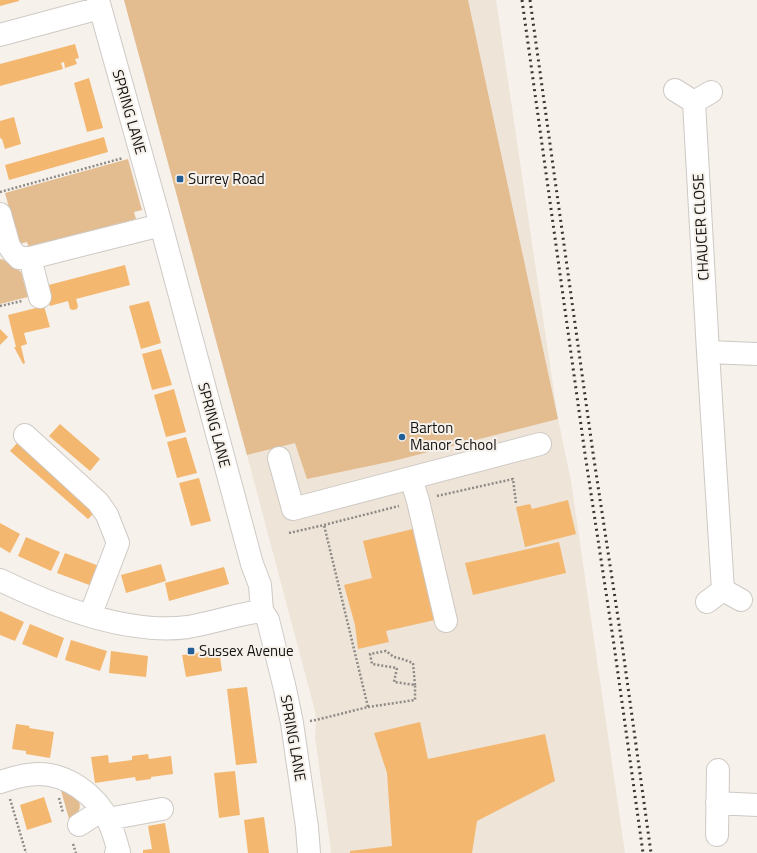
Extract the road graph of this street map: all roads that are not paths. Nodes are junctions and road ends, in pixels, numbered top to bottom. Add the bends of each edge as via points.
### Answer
1 (99, 4) edge
2 (0, 35) edge
3 (675, 90) dead end
4 (0, 214) edge
5 (161, 225) junction
6 (30, 258) junction
7 (40, 297) dead end
8 (708, 352) junction
9 (757, 354) edge
10 (25, 435) dead end
11 (540, 444) dead end
12 (279, 458) dead end
13 (411, 478) junction
14 (0, 580) edge
15 (724, 597) dead end
16 (262, 611) junction
17 (90, 616) junction
18 (446, 621) dead end
19 (718, 770) dead end
20 (2, 781) edge
21 (717, 803) junction
22 (757, 805) edge
23 (162, 810) dead end
24 (78, 825) dead end
25 (110, 829) edge
26 (717, 834) dead end
27 (309, 853) edge

1 - 2 street
1 - 5 street, SPRING LANE
3 - 8 street, CHAUCER CLOSE via 702,97
4 - 6 street via 12,252 19,258
5 - 6 street
5 - 16 street, SPRING LANE via 252,564 260,585
6 - 7 street
8 - 9 street
8 - 15 street, CHAUCER CLOSE
10 - 17 street via 98,502 107,515 118,543
11 - 13 street
12 - 13 street via 293,509
13 - 18 street
14 - 17 street
16 - 17 street via 187,627 164,628 136,626
16 - 27 street, SPRING LANE via 268,620 292,723
19 - 21 street
20 - 25 street via 39,774 63,779 93,799
21 - 22 street
21 - 26 street
23 - 25 street
24 - 25 street

